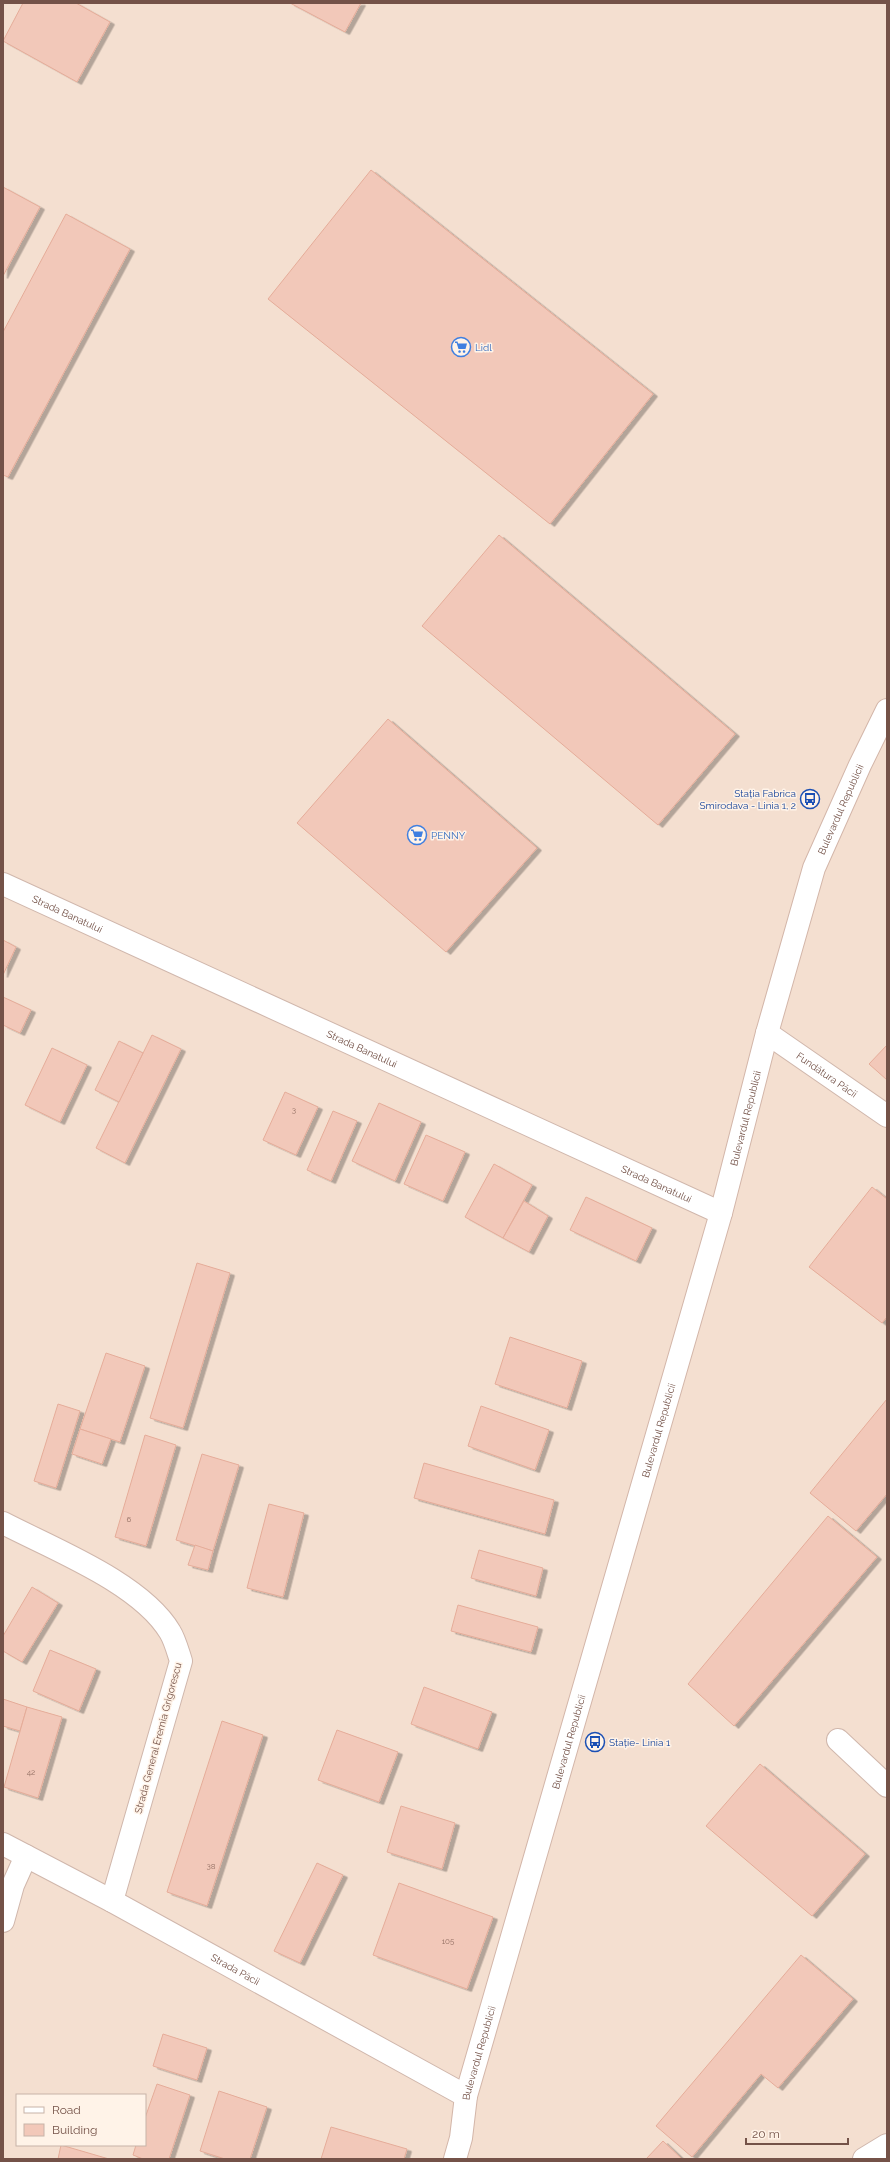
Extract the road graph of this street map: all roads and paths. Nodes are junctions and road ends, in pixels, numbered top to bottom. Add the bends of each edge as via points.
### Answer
1 (887, 710) edge
2 (3, 884) edge
3 (767, 1033) junction
4 (887, 1116) edge
5 (721, 1212) junction
6 (3, 1523) edge
7 (838, 1740) dead end
8 (887, 1786) edge
9 (3, 1844) edge
10 (26, 1856) junction
11 (112, 1901) junction
12 (3, 1921) edge
13 (466, 2096) junction
14 (887, 2145) edge
15 (455, 2159) edge
16 (864, 2159) edge

1 - 3 street, Bulevardul Republicii via 814,868
2 - 5 street, Strada Banatului
3 - 4 street, Fundătura Păcii
3 - 5 street, Bulevardul Republicii
5 - 13 street, Bulevardul Republicii
6 - 11 street, Strada General Eremia Grigorescu via 109,1577 144,1600 171,1632 181,1661
7 - 8 street
9 - 10 street, Strada Păcii
10 - 11 street, Strada Păcii
10 - 12 street via 13,1885
11 - 13 street, Strada Păcii
13 - 15 street, Bulevardul Republicii via 461,2138
14 - 16 street

